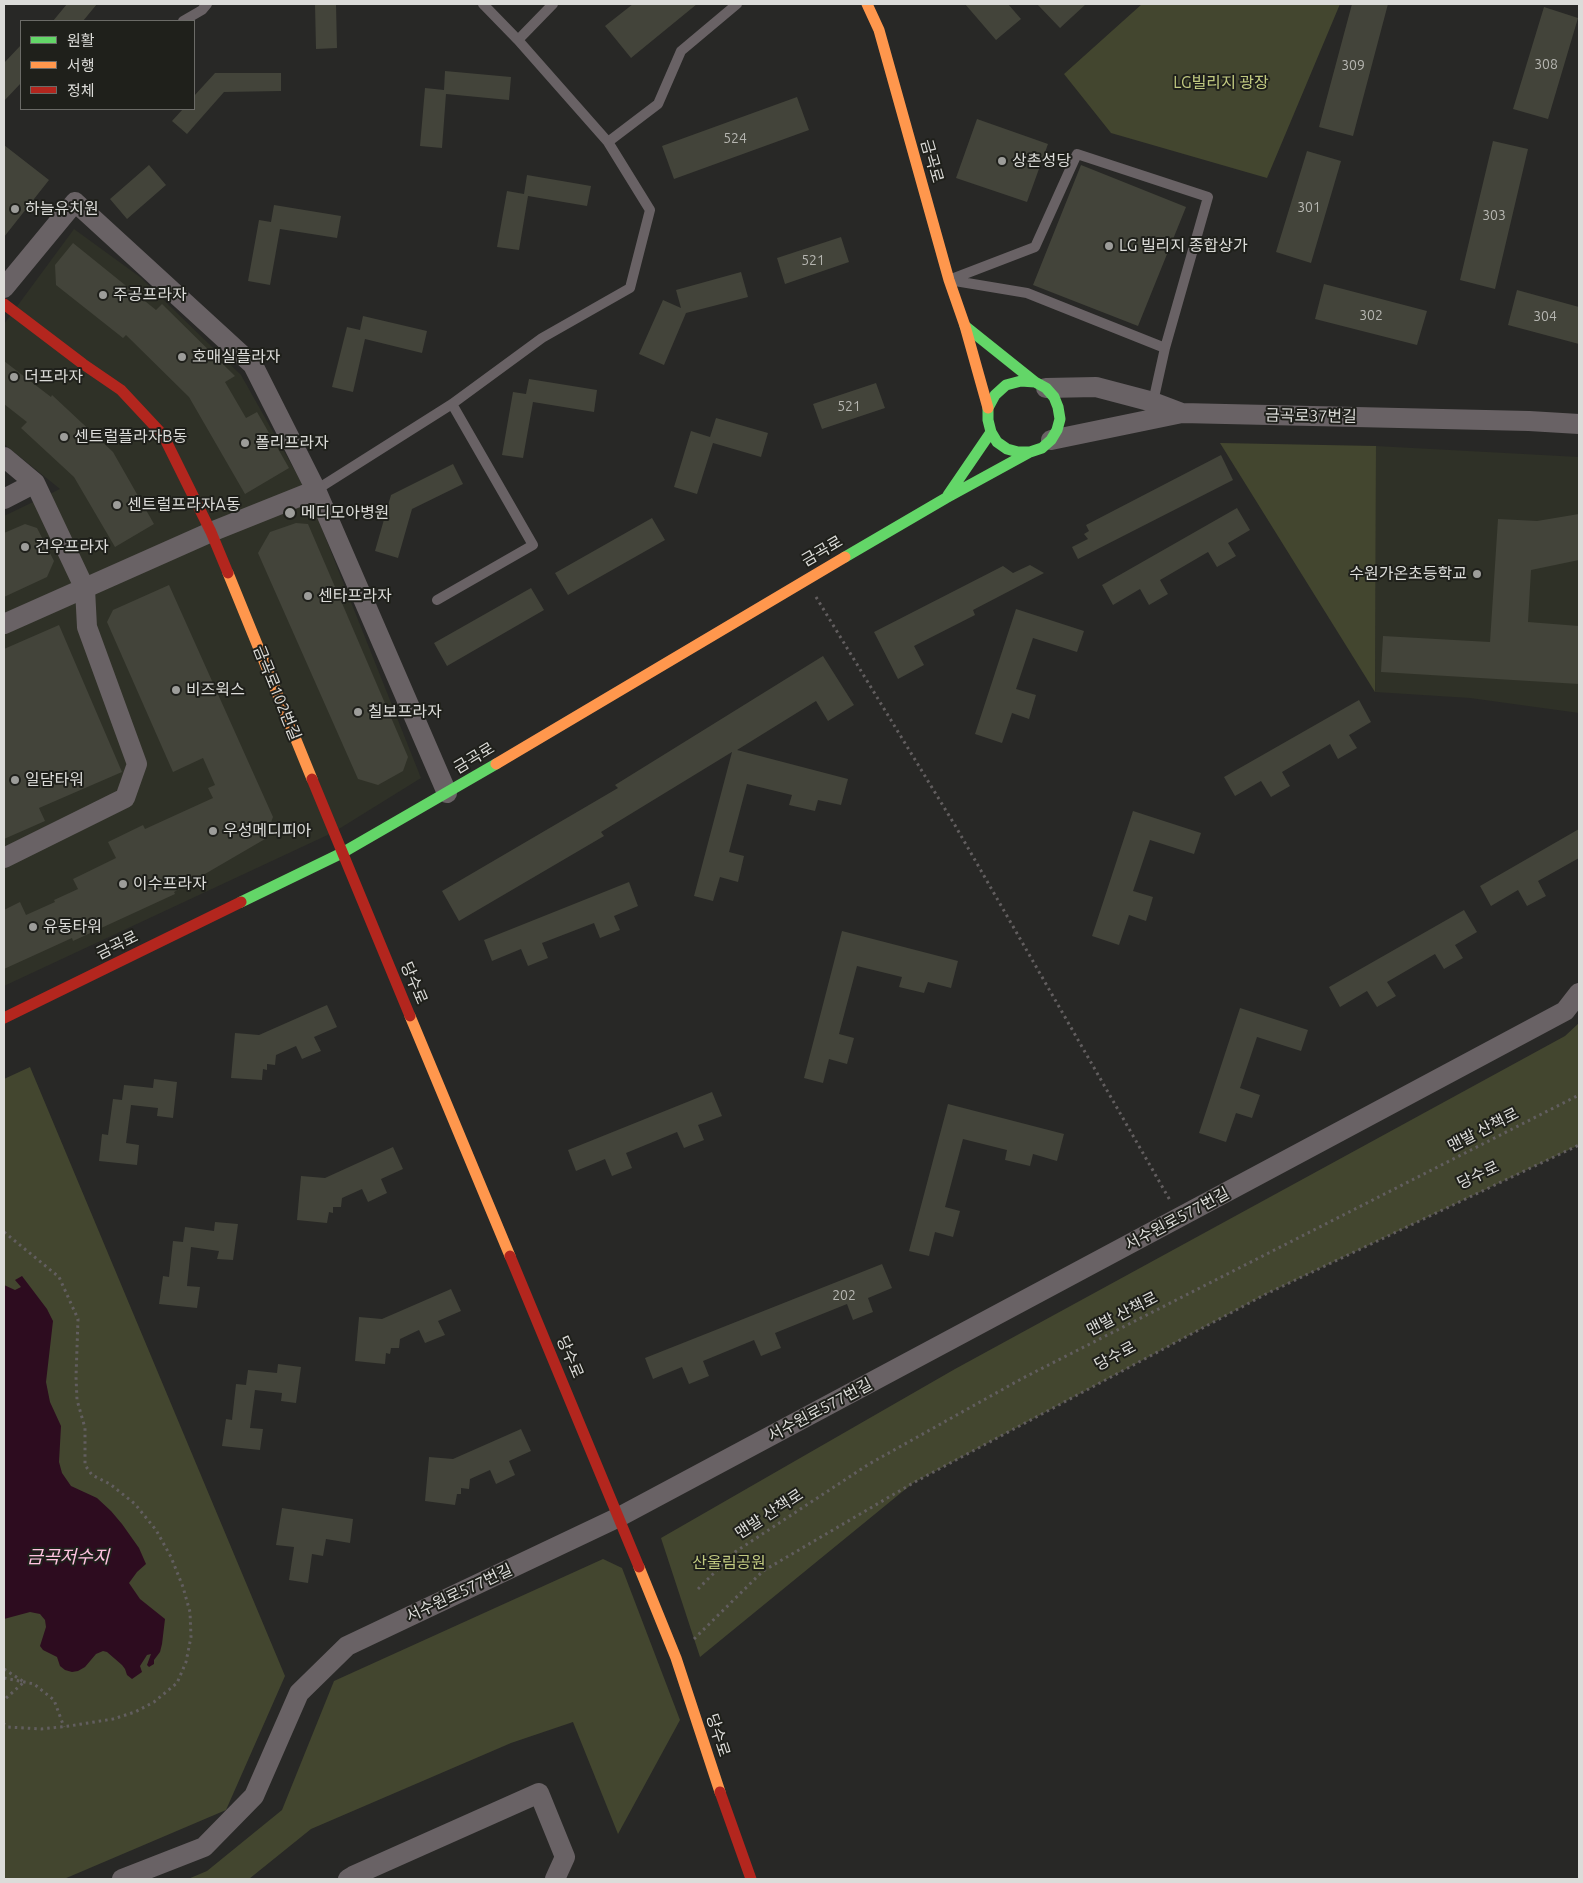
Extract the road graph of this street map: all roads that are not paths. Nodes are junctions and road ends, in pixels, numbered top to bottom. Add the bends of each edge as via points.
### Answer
1 (207, 4) edge
2 (483, 4) edge
3 (553, 4) edge
4 (737, 4) edge
5 (867, 4) edge
6 (184, 20) edge
7 (518, 40) junction
8 (608, 142) junction
9 (949, 280) junction
10 (4, 288) edge
11 (4, 304) edge
12 (966, 326) junction
13 (1165, 348) junction
14 (1041, 385) junction
15 (1153, 402) junction
16 (452, 404) junction
17 (988, 408) junction
18 (1182, 413) junction
19 (1579, 424) edge
20 (991, 432) junction
21 (1051, 440) junction
22 (1030, 452) junction
23 (4, 457) edge
24 (35, 483) junction
25 (316, 490) junction
26 (946, 498) junction
27 (4, 499) edge
28 (211, 532) junction
29 (85, 589) junction
30 (436, 600) dead end
31 (4, 624) edge
32 (447, 793) junction
33 (342, 853) junction
34 (4, 858) edge
35 (1579, 992) edge
36 (4, 1018) edge
37 (619, 1517) junction
38 (352, 1878) edge
39 (122, 1879) edge
40 (555, 1879) edge
41 (751, 1879) edge

1 - 6 lane
2 - 7 lane
3 - 7 lane
4 - 8 lane via 681,51 658,104
5 - 9 main road, 금곡로 via 879,30
7 - 8 lane
8 - 16 lane via 650,210 630,288 542,338
9 - 12 main road, 금곡로
9 - 13 lane via 1027,293
9 - 13 lane via 1035,247 1077,154 1208,197
10 - 25 street via 75,202 253,365
11 - 28 main road, 금곡로102번길 via 121,390 164,435
12 - 14 main road
12 - 17 main road, 금곡로
13 - 15 lane
14 - 15 street, 금곡로37번길 via 1096,387
14 - 17 main road via 1021,381 1006,385 995,394
14 - 21 main road via 1054,396 1058,407 1060,419
15 - 18 street, 금곡로37번길
16 - 25 lane
16 - 30 lane via 532,545
17 - 20 main road
18 - 19 street, 금곡로37번길
18 - 21 street
20 - 22 main road via 1007,449
20 - 26 main road, 금곡로
21 - 22 main road
22 - 26 main road, 금곡로
23 - 24 street
24 - 27 street
24 - 29 street
25 - 28 street
25 - 32 street
26 - 32 main road, 금곡로
28 - 29 street
28 - 33 main road, 금곡로102번길
29 - 31 street
29 - 34 street via 86,627 137,764 125,798
32 - 33 main road, 금곡로
33 - 36 main road, 금곡로
33 - 37 main road, 당수로
35 - 37 street, 서수원로577번길 via 1564,1012
37 - 39 street, 서수원로577번길 via 347,1646 299,1693 254,1796 204,1847
37 - 41 main road, 당수로 via 676,1658
38 - 40 street via 539,1793 565,1857

